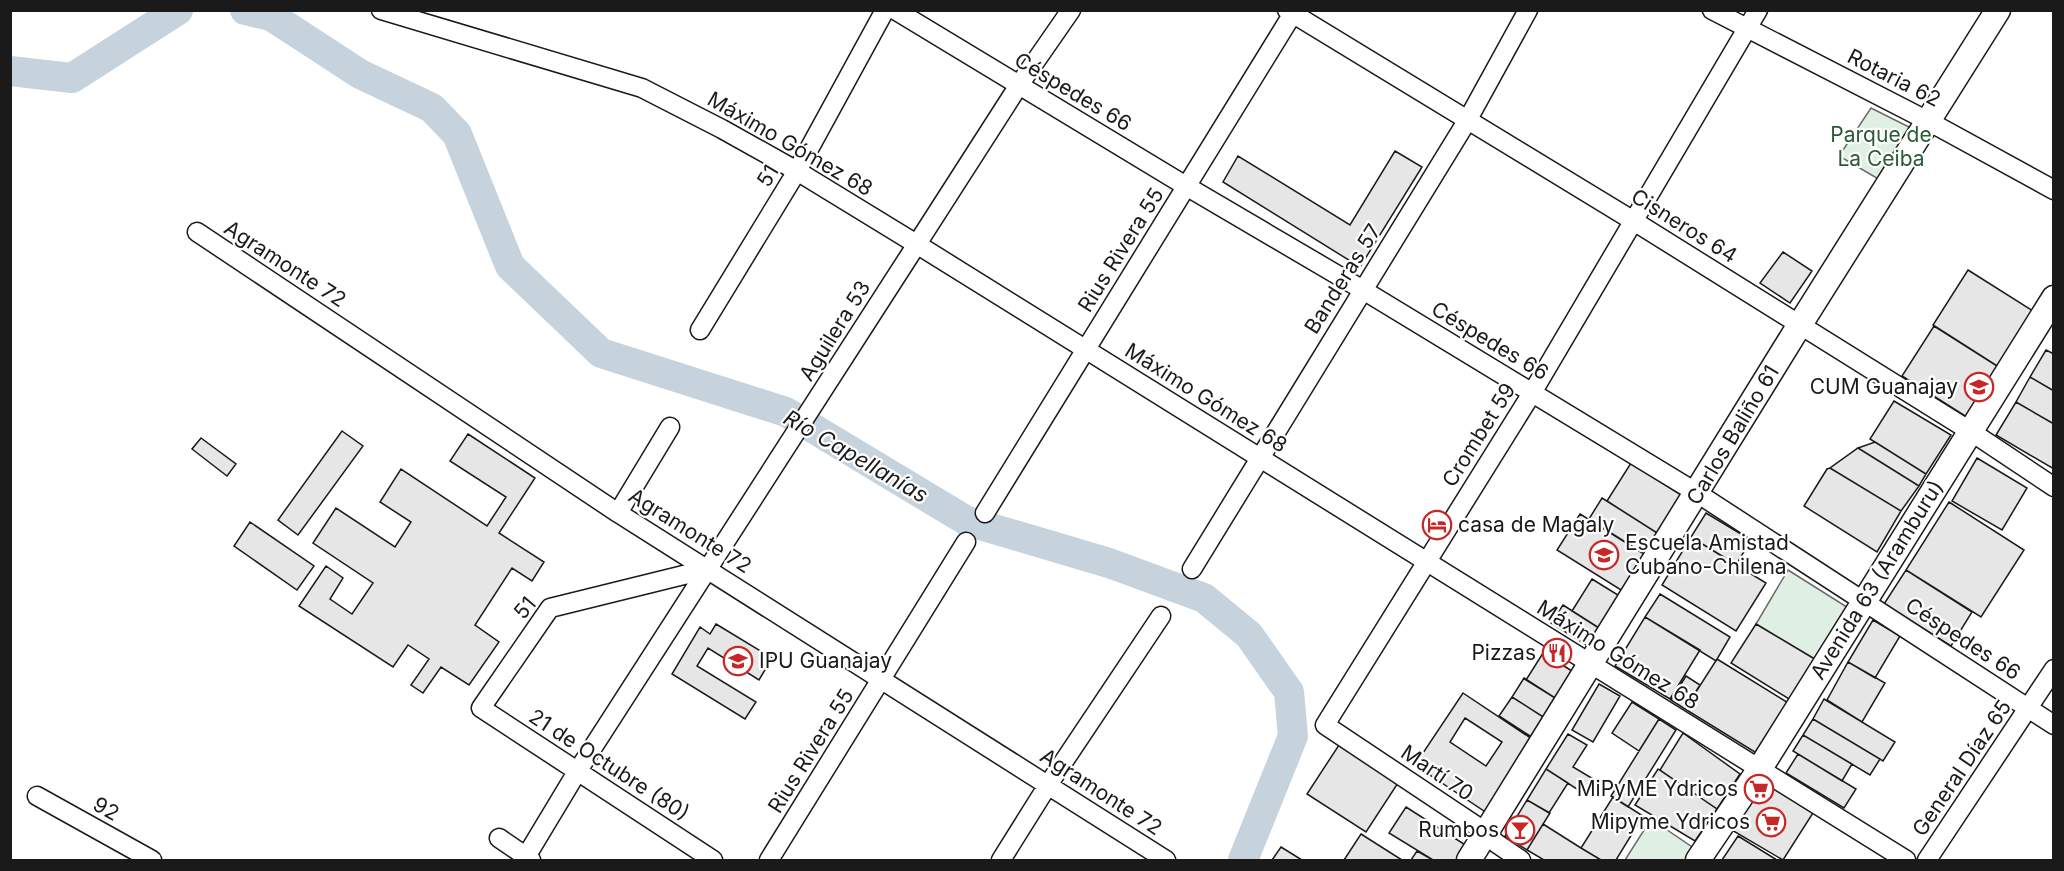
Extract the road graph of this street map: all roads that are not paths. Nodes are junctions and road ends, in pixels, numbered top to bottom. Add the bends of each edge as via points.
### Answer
1 (381, 10) edge
2 (885, 10) edge
3 (895, 10) edge
4 (1071, 10) edge
5 (1528, 10) edge
6 (1712, 10) edge
7 (1758, 10) edge
8 (1998, 10) edge
9 (1292, 12) edge
10 (1747, 28) junction
11 (1019, 85) junction
12 (1467, 121) junction
13 (1928, 121) junction
14 (797, 171) junction
15 (1186, 186) junction
16 (2054, 190) edge
17 (1632, 220) junction
18 (197, 232) dead end
19 (918, 245) junction
20 (1363, 290) junction
21 (2054, 297) edge
22 (1799, 326) junction
23 (700, 330) dead end
24 (1085, 350) junction
25 (1532, 393) junction
26 (670, 427) dead end
27 (1970, 431) junction
28 (1260, 458) junction
29 (2054, 487) edge
30 (1697, 494) junction
31 (618, 513) junction
32 (985, 513) dead end
33 (966, 542) dead end
34 (1427, 562) junction
35 (708, 569) junction
36 (1192, 569) dead end
37 (1863, 602) junction
38 (1161, 616) dead end
39 (1592, 664) junction
40 (2054, 669) edge
41 (881, 680) junction
42 (481, 708) joint
43 (2028, 709) junction
44 (1325, 725) joint
45 (2054, 725) edge
46 (1759, 770) junction
47 (577, 772) junction
48 (1048, 785) junction
49 (38, 796) dead end
50 (1485, 833) junction
51 (499, 838) dead end
52 (527, 859) edge
53 (152, 861) edge
54 (713, 861) edge
55 (769, 861) edge
56 (1001, 861) edge
57 (1166, 861) edge
58 (1469, 861) edge
59 (1521, 861) edge
60 (1698, 861) edge
61 (1906, 861) edge
62 (1927, 861) edge

1 - 14 street, Máximo Gómez 68 via 642,88
2 - 14 street, 51
3 - 11 street, Céspedes 66
4 - 11 street, Aguilera 53
5 - 12 street, Banderas 57
6 - 10 street, Rotaria 62
7 - 10 street, Crombet 59
8 - 13 main road, Carlos Baliño 61
9 - 12 street, Cisneros 64
9 - 15 street, Rius Rivera 55
10 - 13 street, Rotaria 62
10 - 17 street, Crombet 59
11 - 15 street, Céspedes 66
11 - 19 street, Aguilera 53
12 - 17 street, Cisneros 64
12 - 20 street, Banderas 57
13 - 16 street, Rotaria 62
13 - 22 main road, Carlos Baliño 61
14 - 19 street, Máximo Gómez 68
14 - 23 street, 51
15 - 20 street, Céspedes 66
15 - 24 street, Rius Rivera 55
17 - 22 street, Cisneros 64
17 - 25 street, Crombet 59
18 - 31 street, Agramonte 72
19 - 24 street, Máximo Gómez 68
19 - 35 street, Aguilera 53
20 - 25 street, Céspedes 66
20 - 28 street, Banderas 57
21 - 27 main road, Avenida 63 (Aramburu)
22 - 27 street, Cisneros 64
22 - 30 main road, Carlos Baliño 61
24 - 28 street, Máximo Gómez 68
24 - 32 street, Rius Rivera 55
25 - 30 street, Céspedes 66
25 - 34 street, Crombet 59
26 - 31 street
27 - 29 street, Cisneros 64
27 - 37 main road, Avenida 63 (Aramburu)
28 - 34 street, Máximo Gómez 68
28 - 36 street, Banderas 57
30 - 37 street, Céspedes 66
30 - 39 main road, Carlos Baliño 61
31 - 35 street, Agramonte 72
33 - 41 street, Rius Rivera 55
34 - 39 street, Máximo Gómez 68
34 - 44 street, Crombet 59
35 - 41 street, Agramonte 72
35 - 42 street, 51 via 550,608
35 - 47 street, Aguilera 53
37 - 43 street, Céspedes 66
37 - 46 main road, Avenida 63 (Aramburu)
38 - 48 street
39 - 46 street, Máximo Gómez 68
39 - 50 main road, Carlos Baliño 61
40 - 43 street, General Díaz 65
41 - 48 street, Agramonte 72
41 - 55 street, Rius Rivera 55
42 - 47 street, 21 de Octubre (80)
43 - 45 street, Céspedes 66
43 - 62 street, General Díaz 65
44 - 50 street, Martí 70
46 - 60 main road, Avenida 63 (Aramburu)
46 - 61 street, Máximo Gómez 68
47 - 52 street, Aguilera 53
47 - 54 street, 21 de Octubre (80)
48 - 56 street
48 - 57 street, Agramonte 72
49 - 53 street, 92
50 - 58 main road, Carlos Baliño 61
50 - 59 street, Martí 70
51 - 52 street

